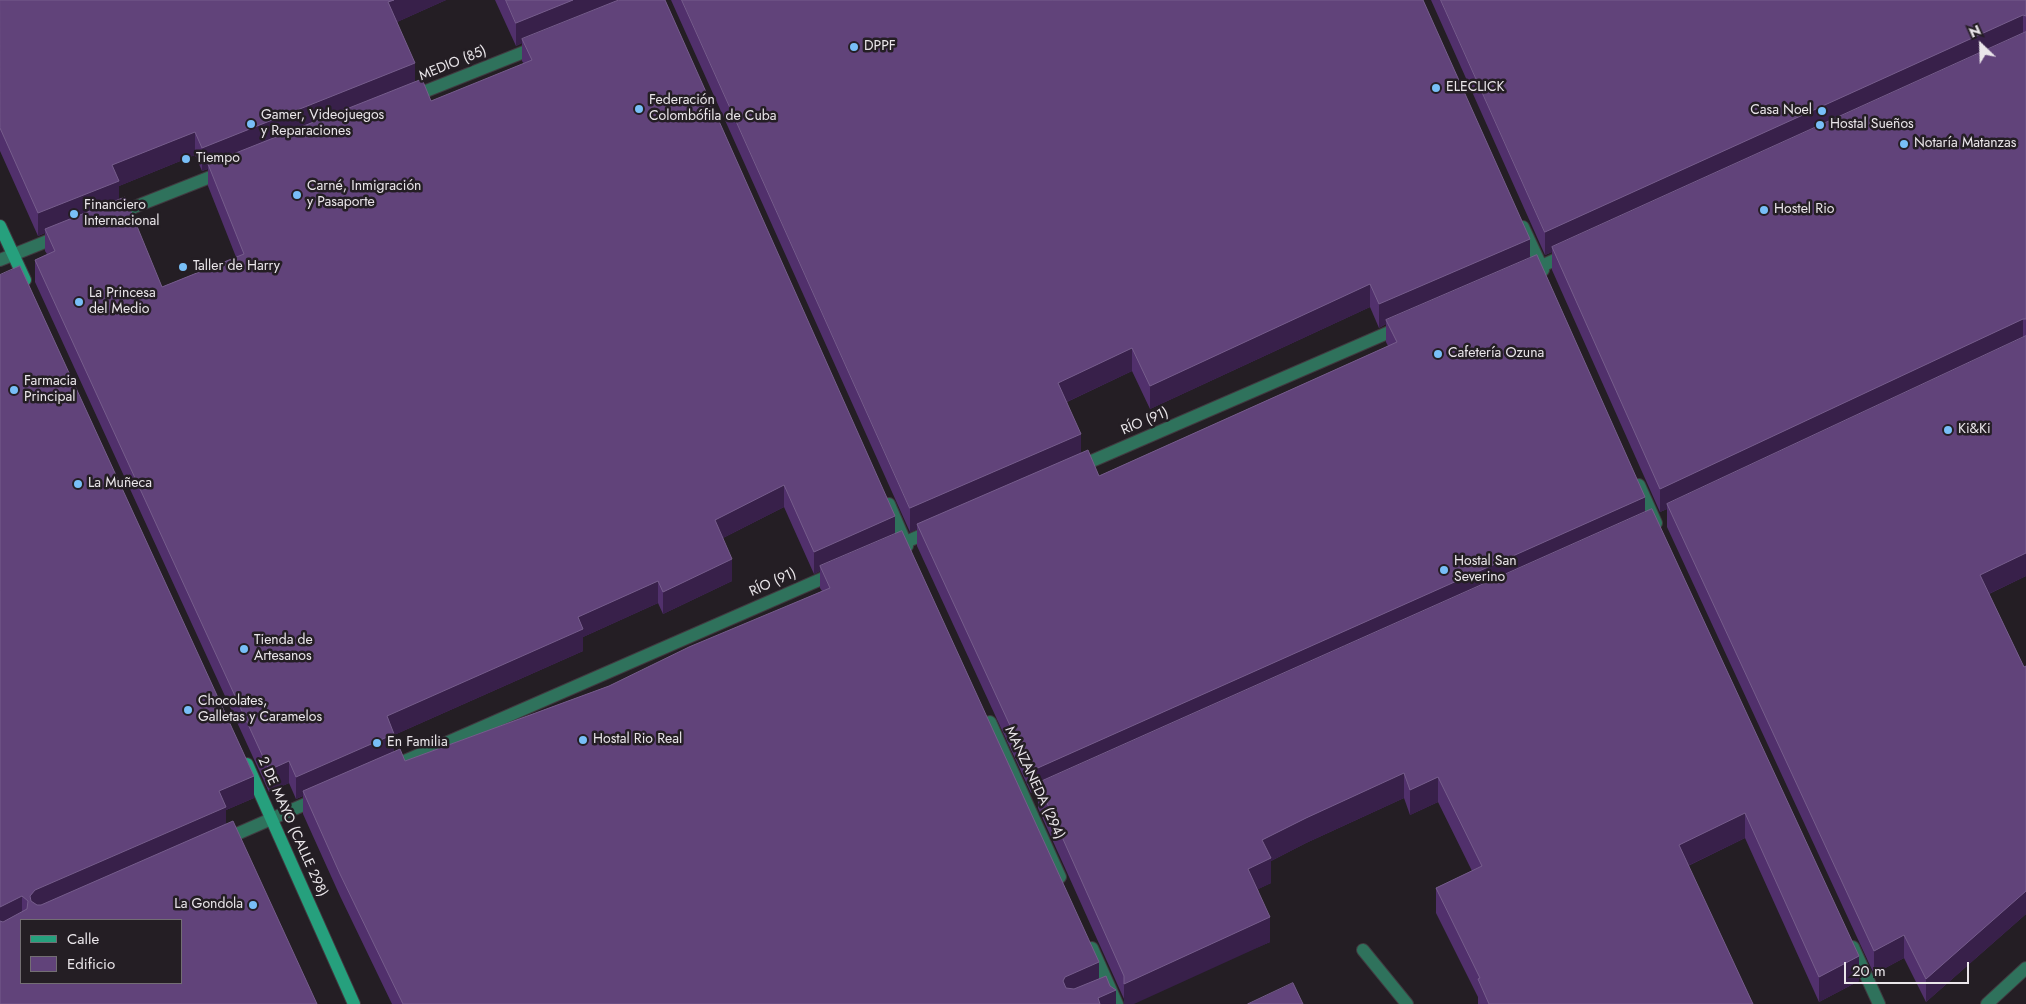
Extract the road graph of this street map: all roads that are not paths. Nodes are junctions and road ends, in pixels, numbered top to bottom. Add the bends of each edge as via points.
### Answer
1 (551, 41) edge
2 (403, 100) edge
3 (236, 166) edge
4 (1517, 213) edge
5 (106, 218) edge
6 (0, 226) edge
7 (69, 233) edge
8 (1577, 250) edge
9 (13, 255) junction
10 (0, 260) edge
11 (1541, 266) junction
12 (1514, 278) edge
13 (1549, 284) edge
14 (30, 291) edge
15 (1414, 321) edge
16 (1632, 470) edge
17 (1069, 471) edge
18 (886, 496) edge
19 (1657, 525) edge
20 (942, 526) edge
21 (906, 542) junction
22 (878, 554) edge
23 (914, 560) edge
24 (842, 569) edge
25 (985, 713) edge
26 (244, 756) edge
27 (381, 772) edge
28 (327, 795) edge
29 (273, 819) junction
30 (209, 846) edge
31 (1067, 891) edge
32 (1846, 933) edge
33 (1086, 935) edge
34 (1363, 950) dead end
35 (2026, 968) edge
36 (1110, 988) junction
37 (1094, 994) edge
38 (354, 1004) edge
39 (1117, 1004) edge
40 (1407, 1004) edge
41 (1879, 1004) edge
42 (1987, 1004) edge

1 - 2 street, MEDIO (85)
3 - 5 street
4 - 11 street
6 - 9 main road
7 - 9 street
8 - 11 street
9 - 10 street
9 - 14 main road
11 - 12 street
11 - 13 street
15 - 17 street, RÍO (91)
16 - 19 street
18 - 21 street
20 - 21 street
21 - 22 street
21 - 23 street
24 - 27 street, RÍO (91)
25 - 31 street, MANZANEDA (294) via 1032,802
26 - 29 main road, 2 DE MAYO (CALLE 298)
28 - 29 street
29 - 30 street
29 - 38 main road, 2 DE MAYO (CALLE 298)
32 - 41 street
33 - 36 street
34 - 40 street
35 - 42 street
36 - 37 street
36 - 39 street

